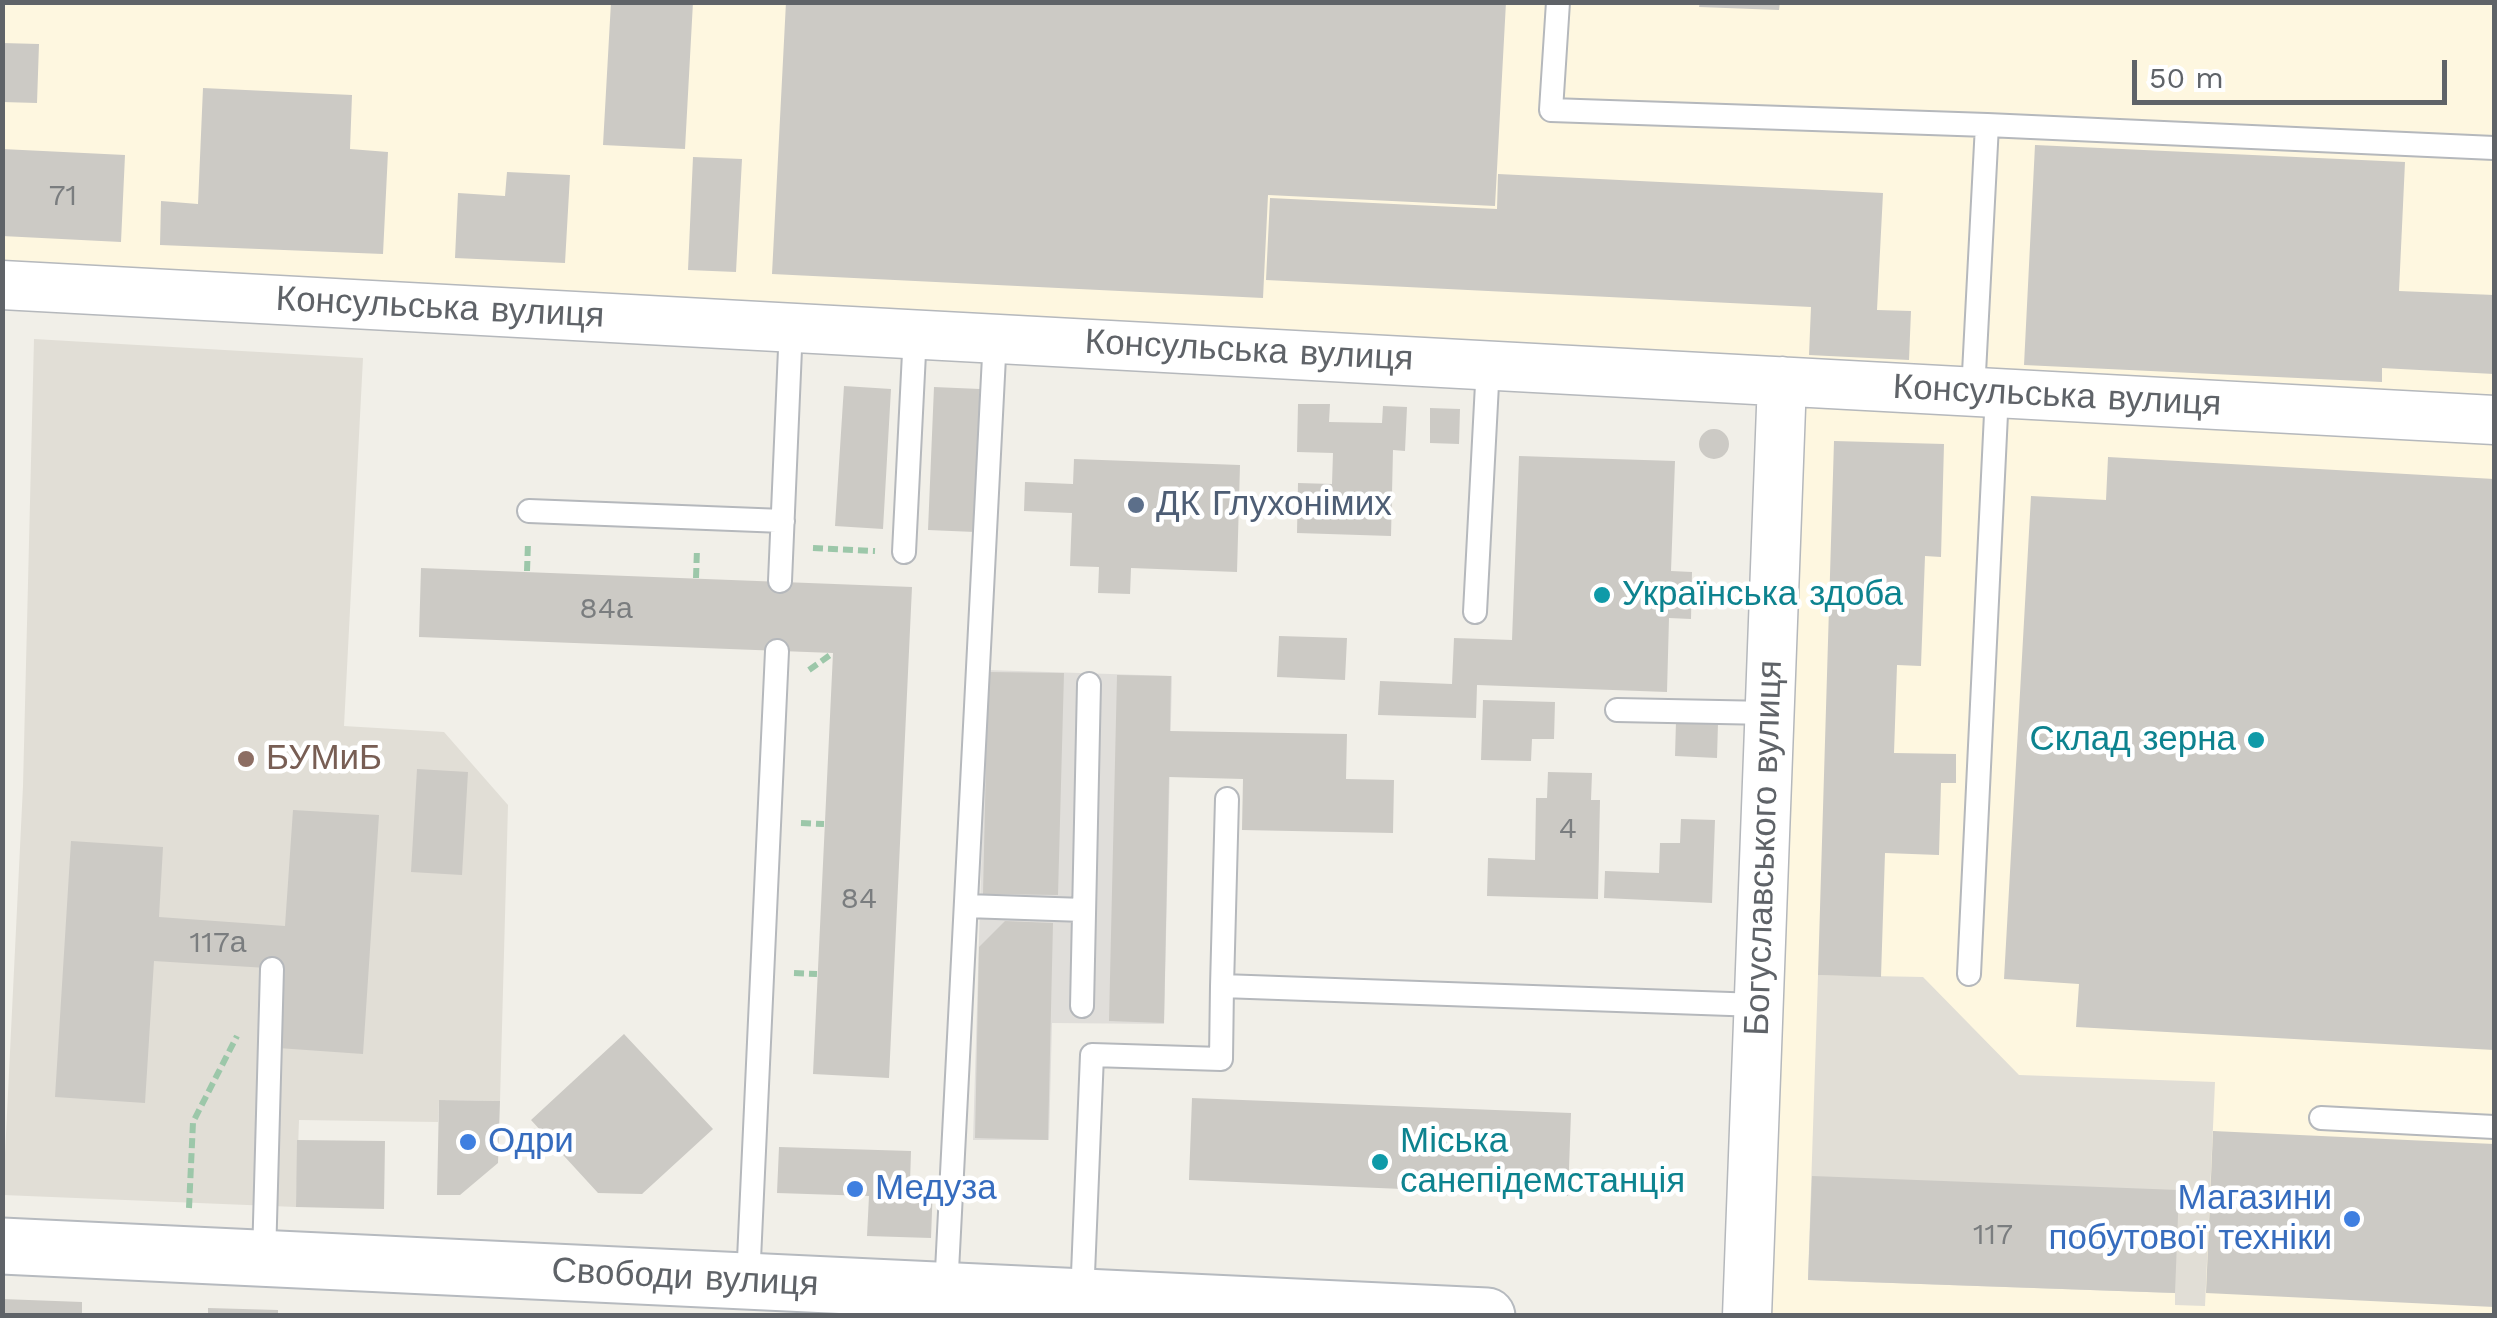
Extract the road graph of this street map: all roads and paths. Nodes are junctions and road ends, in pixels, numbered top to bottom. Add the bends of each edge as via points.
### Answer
1 (1558, 2) edge
2 (1987, 125) junction
3 (2494, 148) edge
4 (2, 285) edge
5 (791, 326) junction
6 (915, 333) junction
7 (995, 337) junction
8 (1488, 364) junction
9 (1782, 381) junction
10 (1985, 392) junction
11 (2494, 420) edge
12 (529, 511) dead end
13 (783, 520) junction
14 (904, 552) dead end
15 (780, 582) dead end
16 (1475, 612) dead end
17 (777, 651) dead end
18 (1089, 684) dead end
19 (1618, 710) dead end
20 (1770, 713) junction
21 (1227, 799) dead end
22 (966, 906) junction
23 (1084, 910) junction
24 (272, 969) joint
25 (1969, 974) dead end
26 (1222, 986) junction
27 (1082, 1006) dead end
28 (1758, 1006) junction
29 (2320, 1118) dead end
30 (2494, 1128) edge
31 (2, 1246) edge
32 (187, 1255) junction
33 (264, 1258) junction
34 (748, 1281) junction
35 (946, 1290) junction
36 (1082, 1306) edge
37 (1418, 1314) edge
38 (1487, 1316) edge
39 (1747, 1316) edge

1 - 2 lane via 1551,110
2 - 3 lane
2 - 10 lane
4 - 5 street, Консульська вулиця
5 - 6 street, Консульська вулиця
5 - 13 lane
6 - 7 street, Консульська вулиця
6 - 14 lane
7 - 8 street, Консульська вулиця
7 - 22 lane
8 - 9 street, Консульська вулиця
8 - 16 lane
9 - 10 street, Консульська вулиця
9 - 20 street, Богуславського вулиця
10 - 11 street, Консульська вулиця
10 - 25 lane
12 - 13 lane
13 - 15 lane
17 - 34 lane
18 - 23 lane
19 - 20 lane
20 - 28 street, Богуславського вулиця
21 - 26 lane
22 - 23 lane
22 - 35 lane
23 - 27 lane
24 - 32 path via 193,1122
24 - 33 lane
26 - 28 lane
26 - 36 lane via 1220,1059 1092,1054
28 - 39 street, Богуславського вулиця
29 - 30 lane
31 - 32 main road, Свободи вулиця
32 - 33 main road, Свободи вулиця
33 - 34 main road, Свободи вулиця
34 - 35 main road, Свободи вулиця via 811,1292
35 - 36 main road, Свободи вулиця
36 - 37 main road, Свободи вулиця
37 - 38 main road, Свободи вулиця

